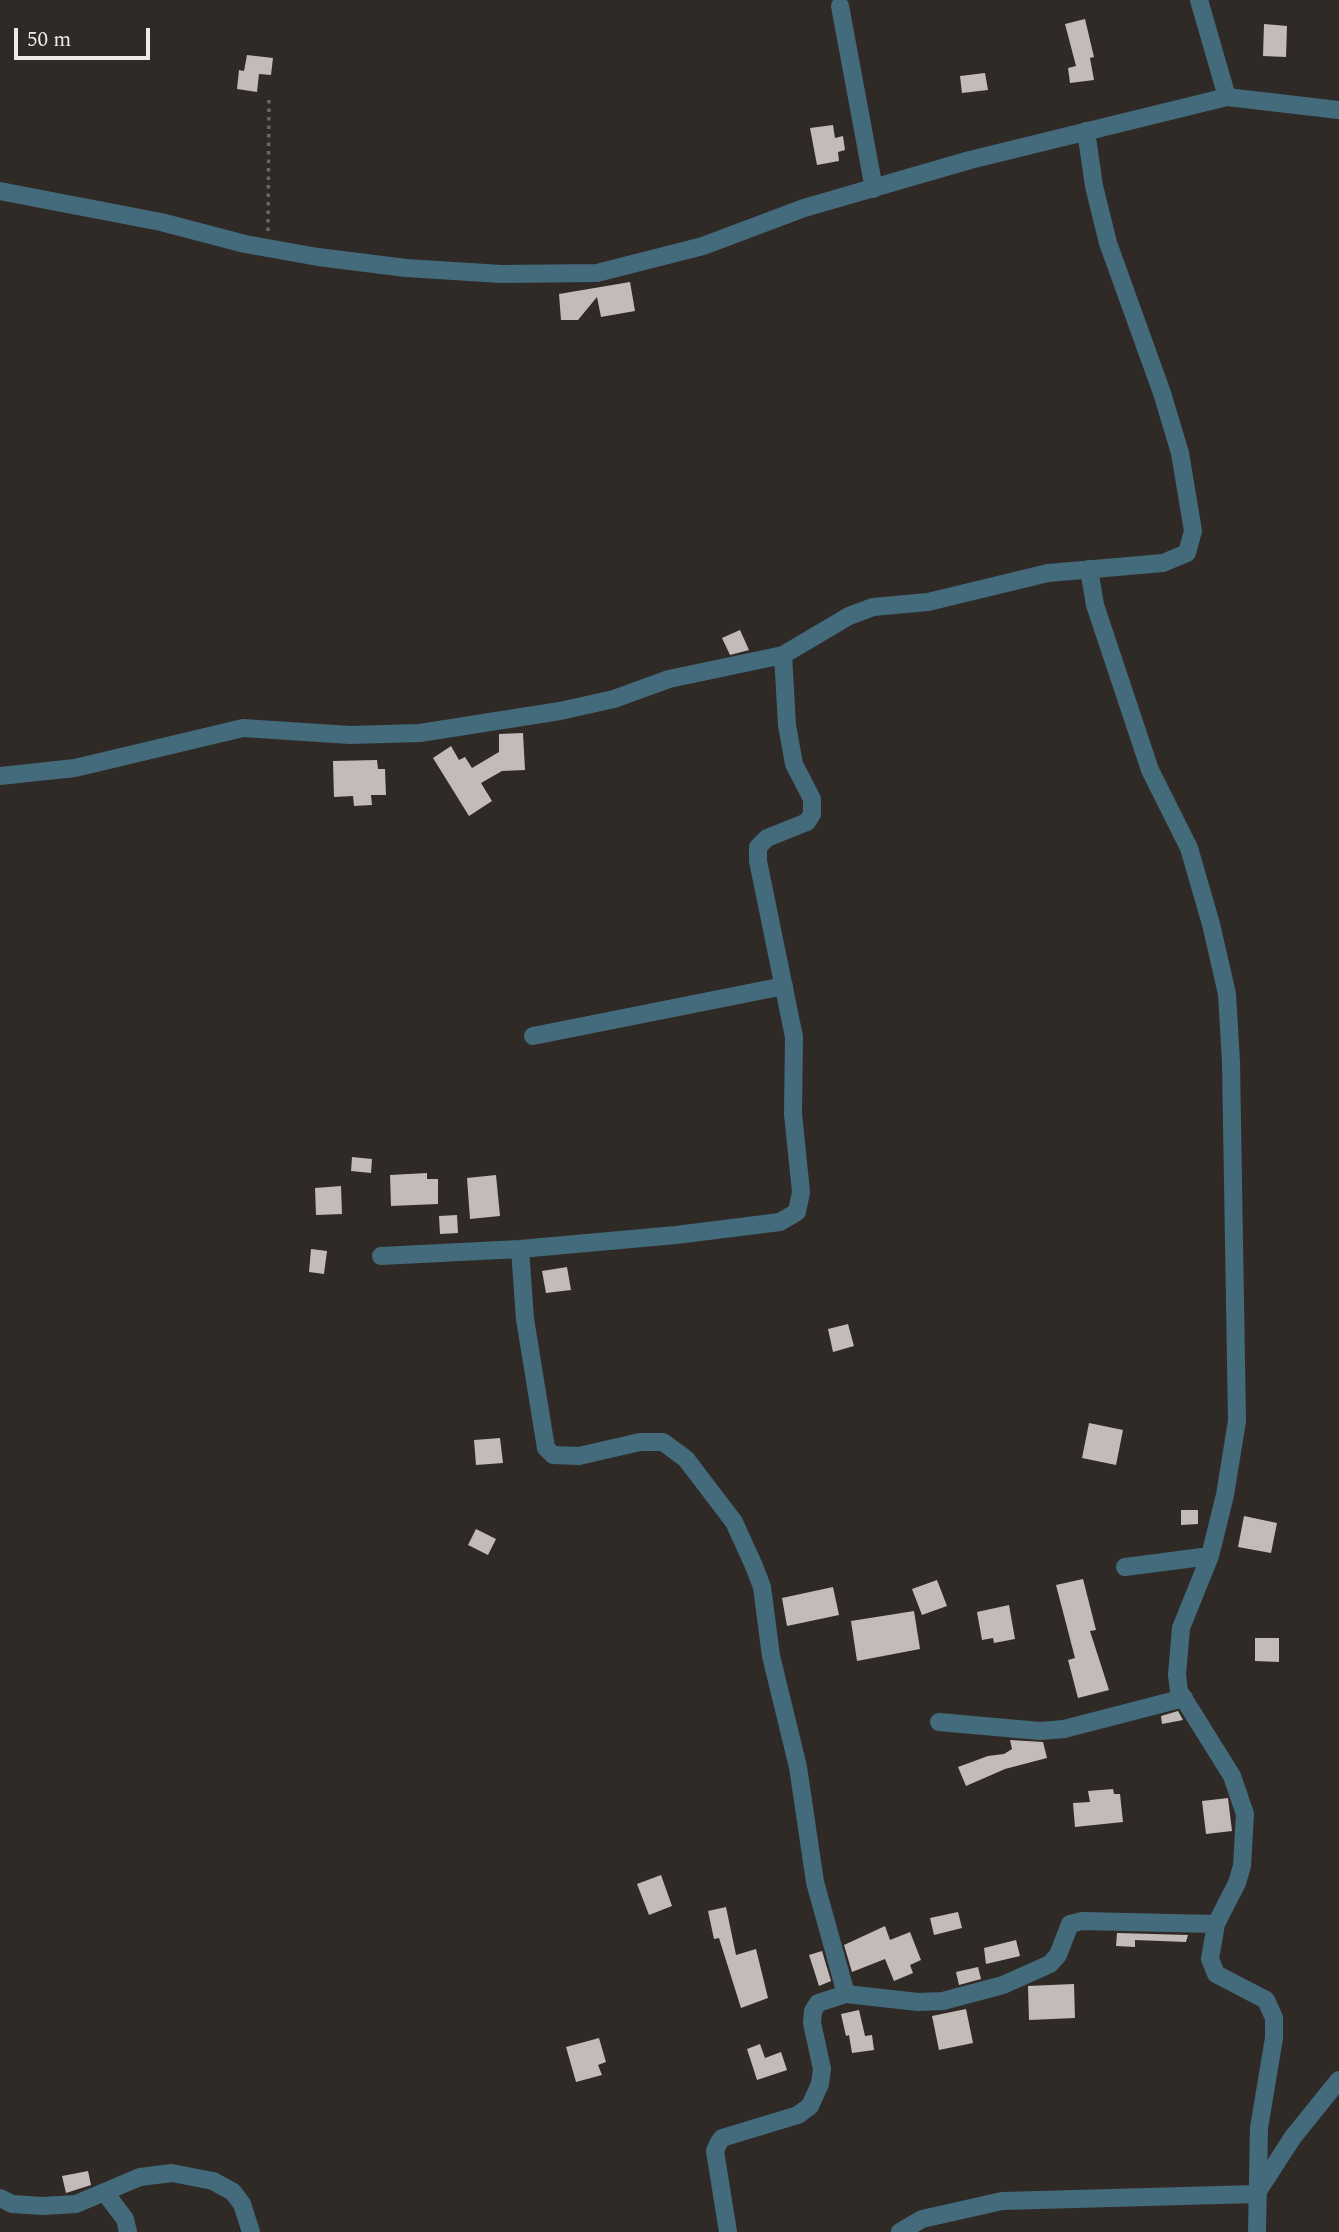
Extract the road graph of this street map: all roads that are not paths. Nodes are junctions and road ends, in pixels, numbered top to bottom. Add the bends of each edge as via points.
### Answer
1 (1199, 0) edge
2 (840, 6) dead end
3 (1227, 97) junction
4 (1339, 110) edge
5 (1086, 131) junction
6 (874, 189) junction
7 (0, 191) edge
8 (1089, 569) junction
9 (783, 655) junction
10 (0, 776) edge
11 (784, 986) junction
12 (533, 1036) dead end
13 (520, 1250) junction
14 (382, 1256) dead end
15 (1210, 1556) junction
16 (1125, 1567) dead end
17 (1184, 1698) junction
18 (939, 1722) dead end
19 (1216, 1924) junction
20 (846, 1994) junction
21 (1339, 2080) edge
22 (106, 2194) junction
23 (1256, 2194) junction
24 (0, 2198) edge
25 (128, 2232) edge
26 (251, 2232) edge
27 (728, 2232) edge
28 (900, 2232) edge
29 (1257, 2232) edge

1 - 3 street
2 - 6 street
3 - 4 street
3 - 5 street
5 - 6 street
5 - 8 street via 1108,243 1170,417 1193,531 1187,553 1163,563
6 - 7 street via 804,208 703,246 597,273 501,274 318,257
8 - 9 street via 1048,573 928,603 873,607
8 - 15 street via 1095,605 1150,770 1189,848 1227,994 1237,1421
9 - 10 street via 669,679 614,699 420,733 350,735 243,728 75,768
9 - 11 street via 786,725 794,764 812,799 807,822 767,838 758,847 767,918
11 - 12 street
11 - 13 street via 794,1037 793,1114 801,1192 797,1212 780,1222
13 - 14 street
13 - 20 street via 524,1319 546,1448 554,1455 579,1456 640,1442 663,1442 686,1459 734,1522 754,1566 798,1767 816,1882
15 - 16 street
15 - 17 street via 1181,1628 1177,1675
17 - 18 street via 1052,1730
17 - 19 street via 1232,1776 1245,1814 1242,1866
19 - 20 street via 1082,1921 1070,1924 1050,1964 1003,1985 943,2001
19 - 23 street via 1210,1959 1213,1969 1266,2000 1274,2018 1259,2128
20 - 27 street via 818,2003 813,2011 822,2069 810,2106 798,2115 722,2138 718,2144 715,2151
21 - 23 street via 1293,2137
22 - 24 street via 76,2204 43,2206 12,2204
22 - 25 street via 125,2219
22 - 26 street via 140,2177 172,2173 213,2181 233,2192 242,2204
23 - 28 street via 1002,2201 948,2211
23 - 29 street

